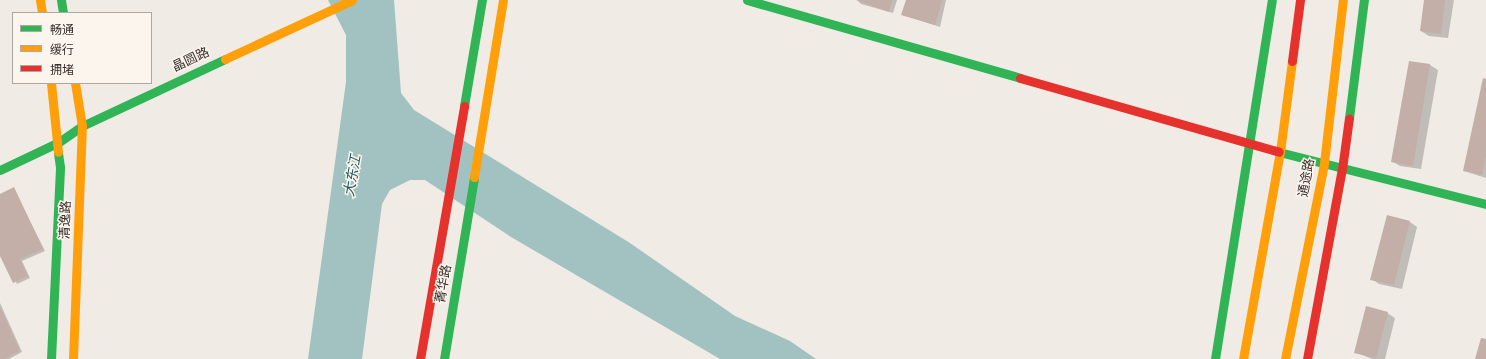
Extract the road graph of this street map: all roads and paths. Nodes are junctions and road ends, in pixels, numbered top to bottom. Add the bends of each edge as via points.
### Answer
1 (40, 0) edge
2 (61, 0) edge
3 (352, 0) edge
4 (482, 0) edge
5 (503, 0) edge
6 (747, 0) edge
7 (1272, 0) edge
8 (1300, 0) edge
9 (1344, 0) edge
10 (1364, 0) edge
11 (42, 12) edge
12 (63, 12) edge
13 (51, 84) edge
14 (75, 84) edge
15 (82, 126) junction
16 (59, 142) junction
17 (1249, 144) junction
18 (1280, 152) junction
19 (1324, 163) junction
20 (1342, 169) junction
21 (0, 170) edge
22 (1486, 204) edge
23 (51, 359) edge
24 (73, 359) edge
25 (420, 359) edge
26 (444, 359) edge
27 (1215, 359) edge
28 (1243, 359) edge
29 (1285, 359) edge
30 (1307, 359) edge

1 - 11 street
2 - 12 street
3 - 15 street, 晶圆路
4 - 25 street
5 - 26 street, 菁华路
6 - 17 street
7 - 17 street
8 - 18 street
9 - 19 street, 通途路
10 - 20 street
13 - 16 street, 清逸路
14 - 15 street, 清逸路
15 - 16 street, 晶圆路
15 - 24 street, 清逸路
16 - 21 street, 晶圆路
16 - 23 street, 清逸路
17 - 18 street
17 - 27 street
18 - 19 street
18 - 28 street
19 - 20 street
19 - 29 street, 通途路
20 - 22 street
20 - 30 street

